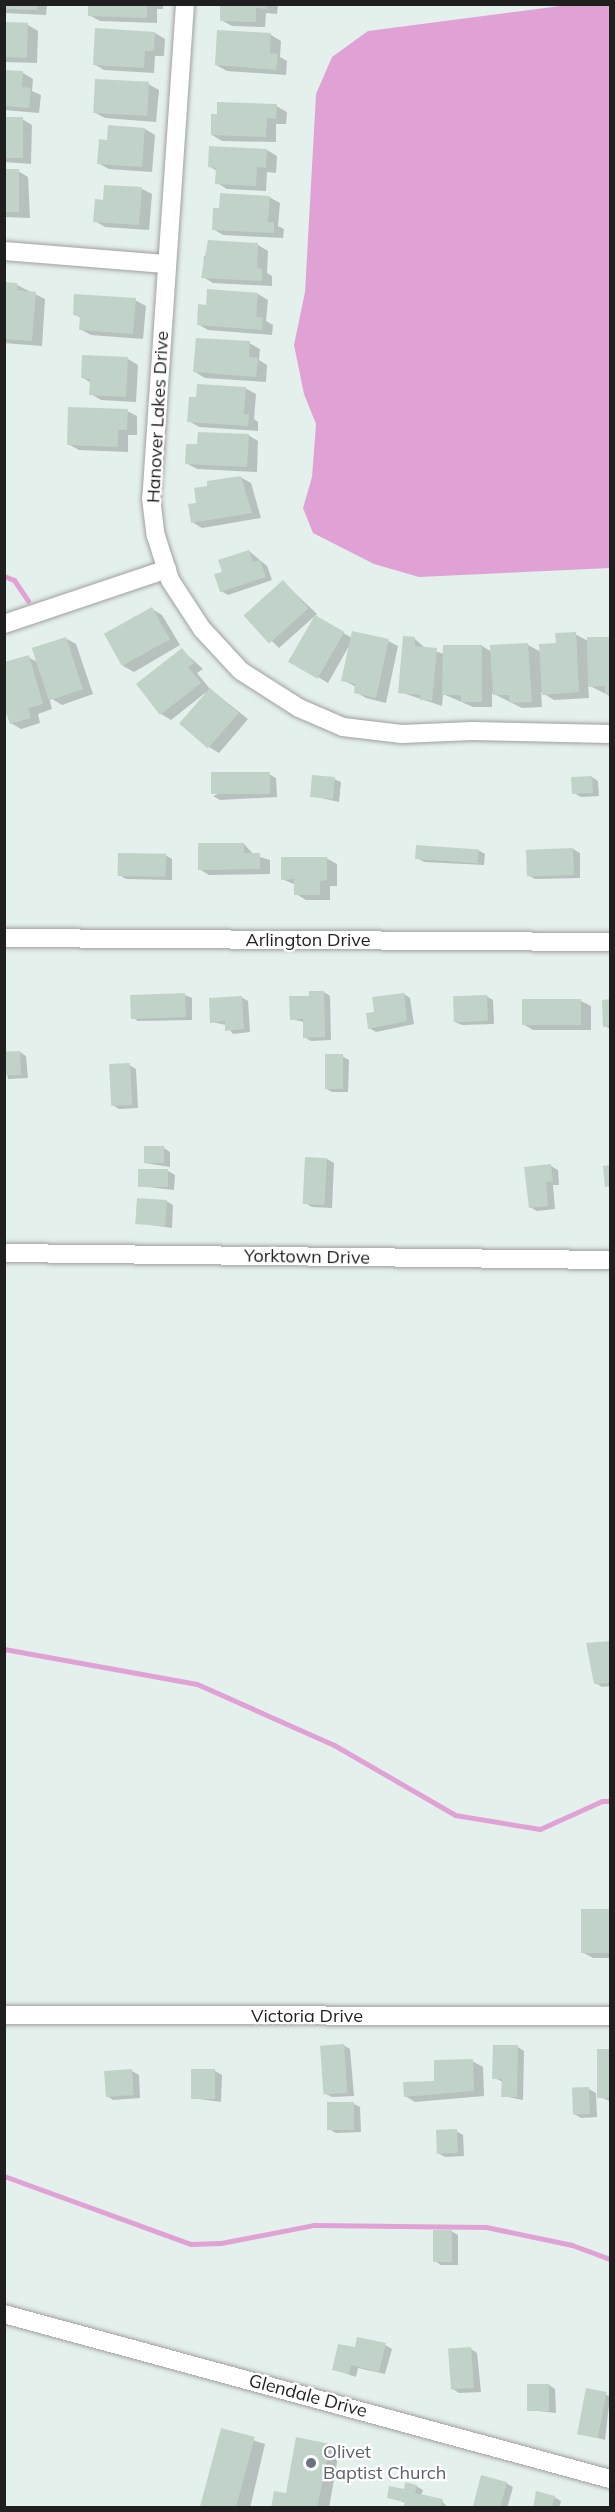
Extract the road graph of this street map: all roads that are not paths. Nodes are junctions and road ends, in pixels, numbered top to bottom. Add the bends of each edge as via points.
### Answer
1 (185, 4) edge
2 (4, 252) edge
3 (165, 264) junction
4 (167, 569) junction
5 (4, 624) edge
6 (610, 734) edge
7 (4, 938) edge
8 (610, 942) edge
9 (4, 1253) edge
10 (610, 1260) edge
11 (4, 2015) edge
12 (610, 2016) edge
13 (4, 2314) edge
14 (610, 2479) edge

1 - 3 street, Hanover Lakes Drive
2 - 3 street
3 - 4 street, Hanover Lakes Drive via 151,498 156,536
4 - 5 street
4 - 6 street, Hanover Lakes Drive via 202,629 241,671 299,708 343,727 402,734
7 - 8 street, Arlington Drive
9 - 10 street, Yorktown Drive
11 - 12 street, Victoria Drive
13 - 14 street, Glendale Drive

